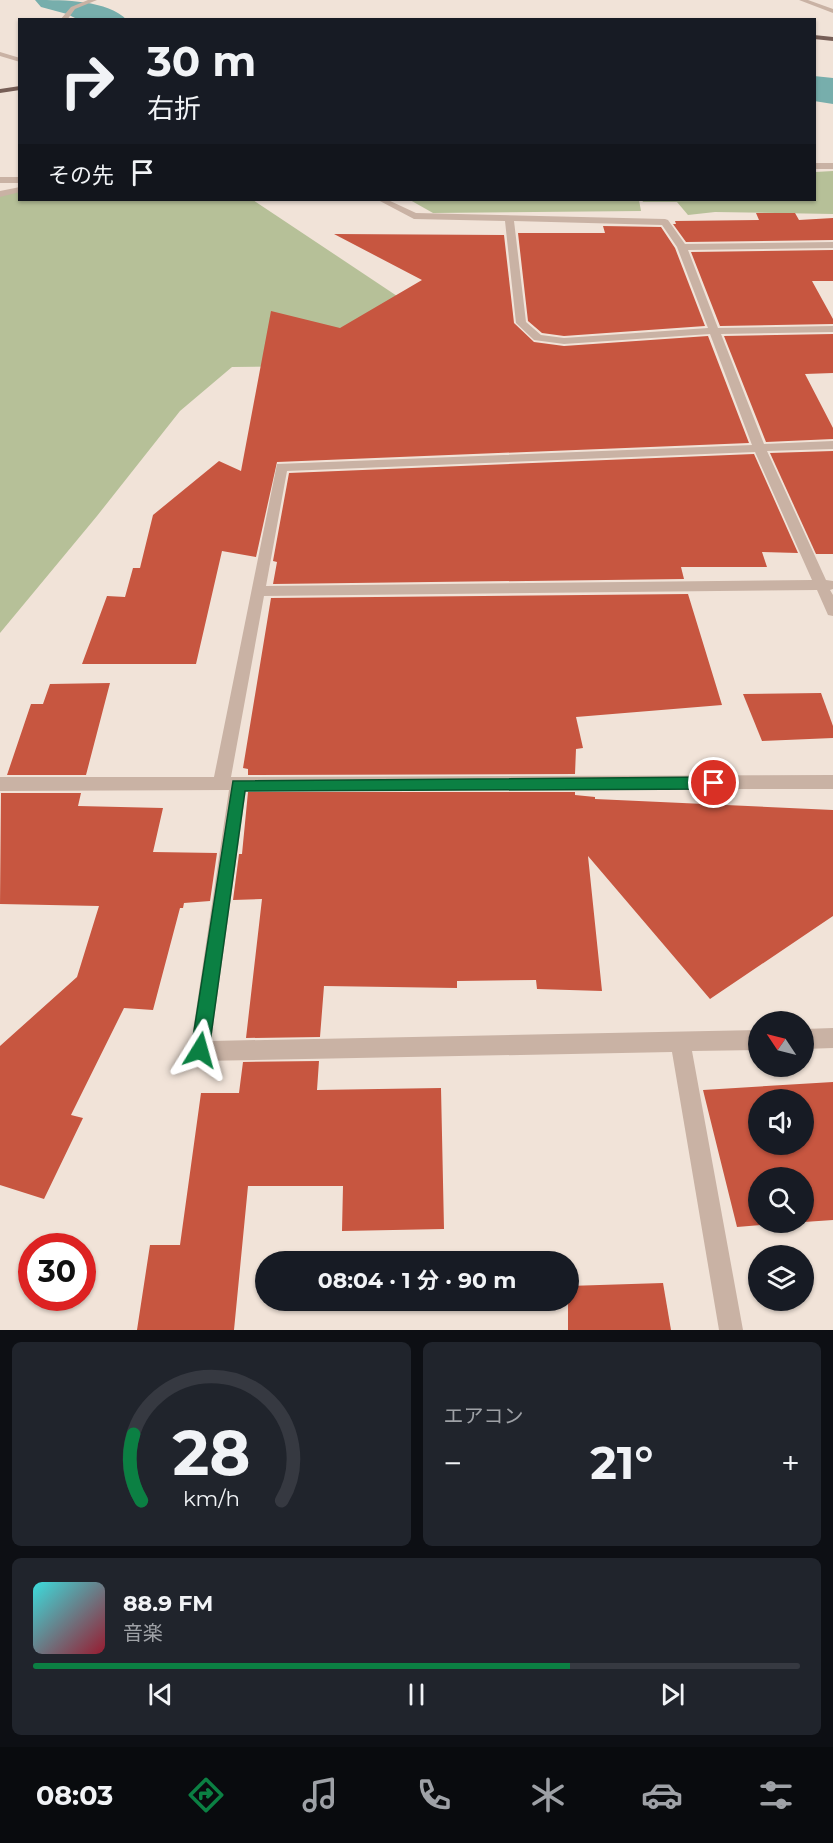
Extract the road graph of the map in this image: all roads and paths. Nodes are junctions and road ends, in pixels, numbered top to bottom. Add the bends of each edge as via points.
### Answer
1 (94, 0) edge
2 (802, 0) edge
3 (829, 10) edge
4 (820, 16) dead end
5 (65, 18) edge
6 (816, 37) edge
7 (833, 39) edge
8 (18, 51) edge
9 (2, 55) edge
10 (18, 59) edge
11 (18, 88) edge
12 (0, 91) edge
13 (816, 166) edge
14 (833, 166) edge
15 (0, 180) edge
16 (18, 180) edge
17 (18, 190) edge
18 (0, 194) edge
19 (384, 201) edge
20 (508, 220) junction
21 (833, 245) edge
22 (682, 247) junction
23 (833, 329) edge
24 (714, 331) junction
25 (833, 445) edge
26 (759, 447) junction
27 (827, 585) edge
28 (257, 591) junction
29 (833, 611) edge
30 (833, 782) edge
31 (0, 784) edge
32 (230, 785) junction
33 (833, 1038) edge
34 (814, 1039) edge
35 (748, 1040) edge
36 (680, 1041) junction
37 (731, 1330) edge

1 - 5 street via 73,8
2 - 3 street
3 - 4 street
6 - 7 main road
8 - 9 street
9 - 10 street
11 - 12 main road
13 - 14 street
15 - 16 street
17 - 18 street
19 - 20 street via 414,216
20 - 22 street via 665,222
20 - 24 street via 521,323 538,338 564,341
21 - 22 street
22 - 24 street
23 - 24 street
24 - 26 street
25 - 26 street
26 - 27 street
26 - 28 street via 281,467
27 - 28 street
27 - 29 street
28 - 32 street
30 - 32 street
31 - 32 street
32 - 36 street via 200,1050
33 - 34 street
35 - 36 street
36 - 37 street

